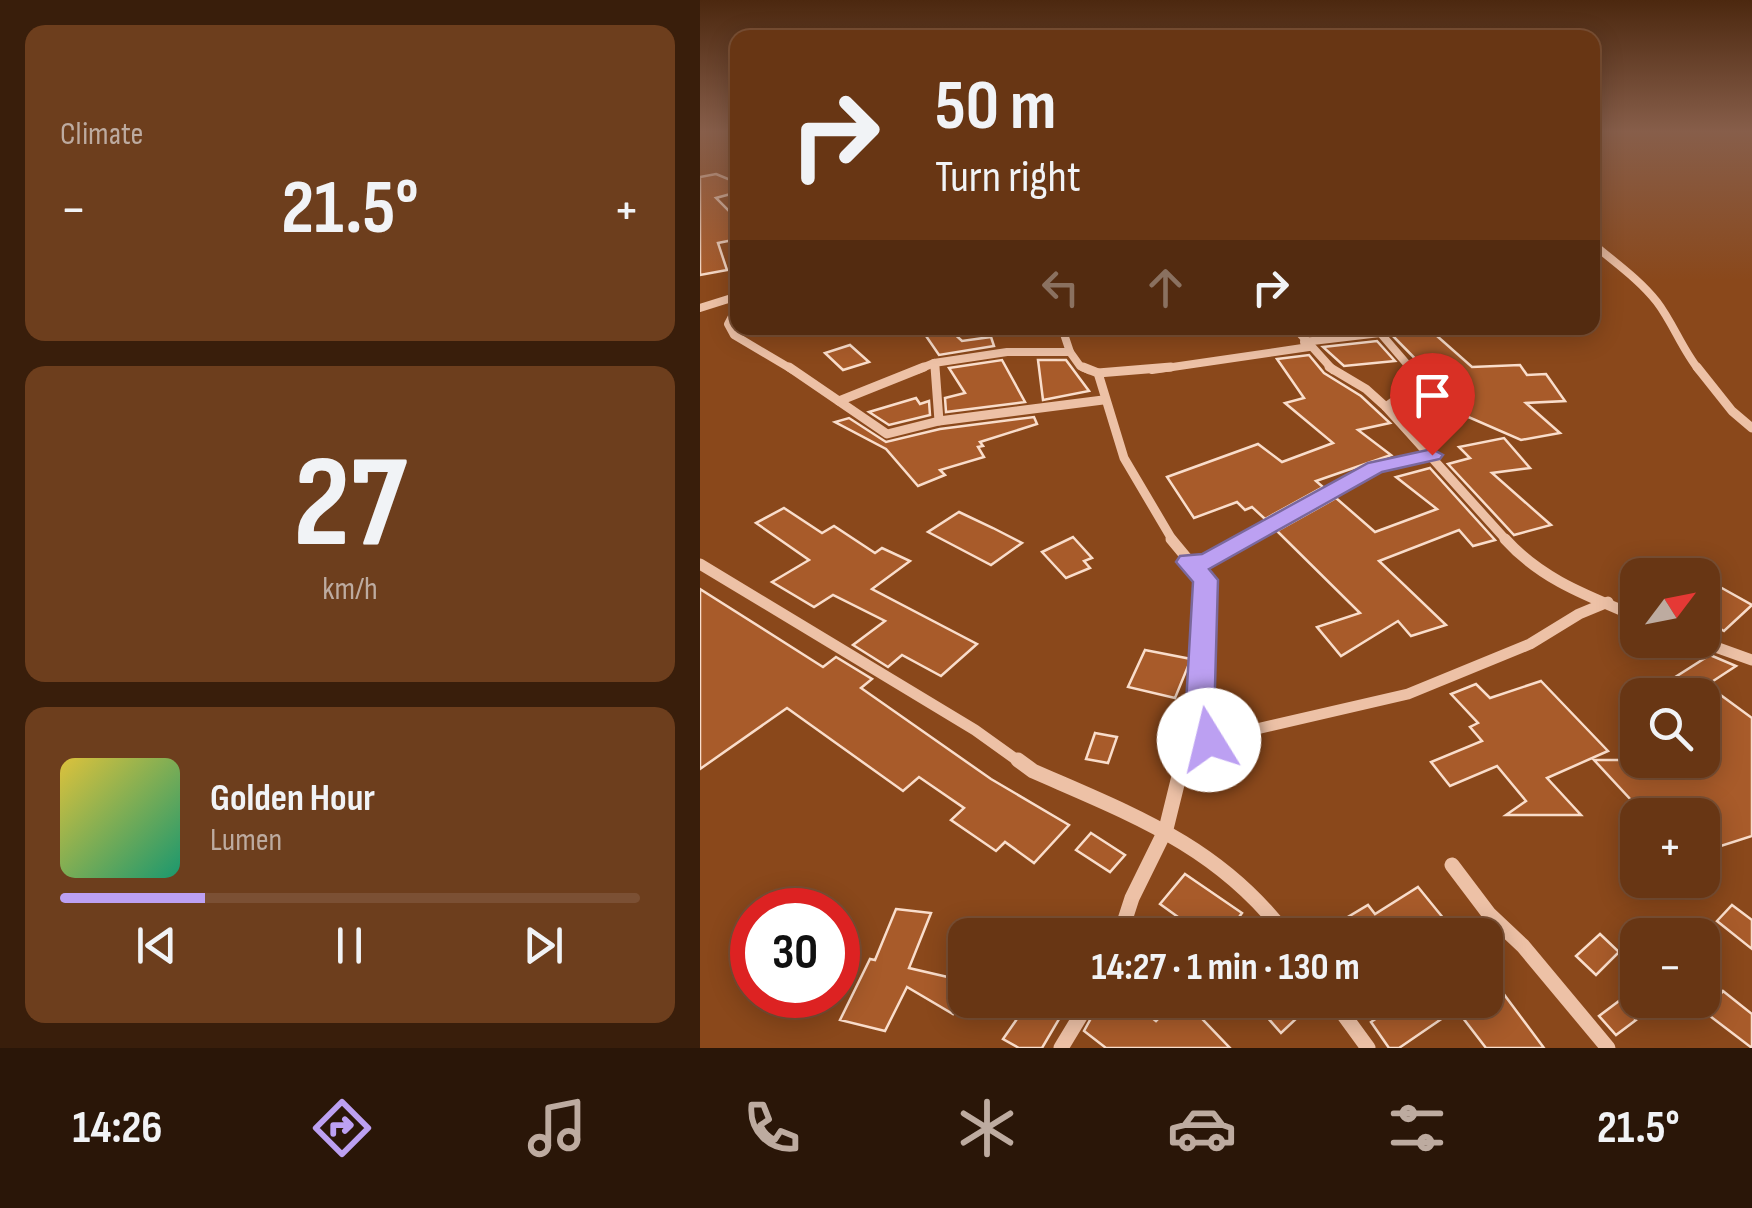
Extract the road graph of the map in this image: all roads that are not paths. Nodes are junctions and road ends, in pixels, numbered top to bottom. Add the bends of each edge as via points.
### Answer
1 (1600, 249) edge
2 (730, 299) edge
3 (700, 308) edge
4 (734, 335) edge
5 (1064, 335) edge
6 (1300, 335) edge
7 (1352, 335) edge
8 (1382, 335) edge
9 (1306, 344) junction
10 (1070, 352) junction
11 (934, 363) junction
12 (1098, 373) junction
13 (1103, 400) junction
14 (839, 401) junction
15 (1386, 408) junction
16 (939, 421) junction
17 (1752, 428) edge
18 (1432, 455) junction
19 (1188, 562) junction
20 (700, 564) edge
21 (1608, 602) junction
22 (1620, 608) edge
23 (1720, 646) edge
24 (1752, 660) edge
25 (1209, 740) junction
26 (1166, 829) junction
27 (1452, 865) dead end
28 (1126, 918) edge
29 (1273, 918) edge
30 (1079, 1018) edge
31 (1346, 1018) edge
32 (1060, 1048) edge
33 (1368, 1048) edge
34 (1608, 1048) edge

1 - 17 street via 1659,305 1682,349
2 - 3 street
4 - 14 street
5 - 10 street
6 - 9 street
7 - 9 street
8 - 15 street via 1418,384
9 - 12 street via 1139,373
9 - 15 street
10 - 11 street via 1007,352
10 - 12 street via 1080,366
11 - 14 street
11 - 16 street
12 - 13 street
13 - 16 street
13 - 19 street via 1131,474 1162,532
14 - 16 street via 888,434
15 - 18 street
18 - 19 street via 1375,467 1206,562
18 - 21 street via 1525,561 1553,581
19 - 25 street via 1206,580 1200,722
20 - 26 street via 1033,770
21 - 22 street
21 - 25 street via 1530,644 1408,694
23 - 24 street
25 - 26 street via 1184,758
26 - 28 street
26 - 29 street via 1259,899
27 - 34 street
30 - 32 street
31 - 33 street

